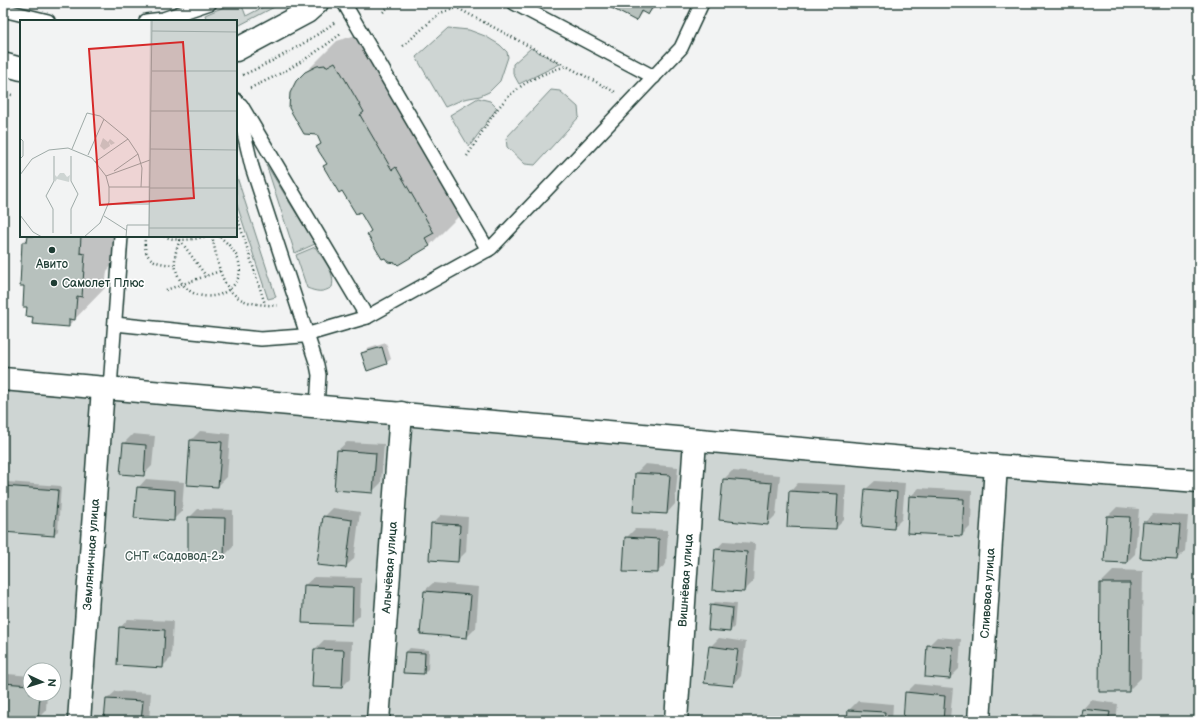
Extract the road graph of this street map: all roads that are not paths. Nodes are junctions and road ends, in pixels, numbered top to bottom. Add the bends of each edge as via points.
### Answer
1 (210, 3) edge
2 (344, 3) edge
3 (514, 3) edge
4 (702, 3) edge
5 (3, 10) edge
6 (325, 10) edge
7 (44, 20) edge
8 (154, 20) edge
9 (237, 49) edge
10 (3, 64) edge
11 (20, 69) edge
12 (654, 77) junction
13 (237, 98) edge
14 (237, 104) edge
15 (121, 237) edge
16 (488, 250) junction
17 (366, 317) junction
18 (115, 324) junction
19 (307, 334) junction
20 (3, 379) edge
21 (107, 388) junction
22 (317, 406) junction
23 (401, 413) junction
24 (695, 440) junction
25 (996, 466) junction
26 (1199, 481) edge
27 (79, 721) edge
28 (378, 721) edge
29 (676, 721) edge
30 (979, 721) edge

1 - 8 lane
2 - 16 lane
3 - 12 lane
4 - 12 lane via 681,48
5 - 7 lane
6 - 9 street via 307,12
10 - 11 street
12 - 16 lane
13 - 17 lane
14 - 19 lane via 252,167
15 - 18 lane
16 - 17 lane
17 - 19 lane
18 - 19 lane via 261,339
18 - 21 lane
19 - 22 lane via 319,376
20 - 21 street
21 - 22 street
21 - 27 street, Земляничная улица
22 - 23 street
23 - 24 street
23 - 28 street, Алычёвая улица
24 - 25 street
24 - 29 street, Вишнёвая улица
25 - 26 street
25 - 30 street, Сливовая улица

